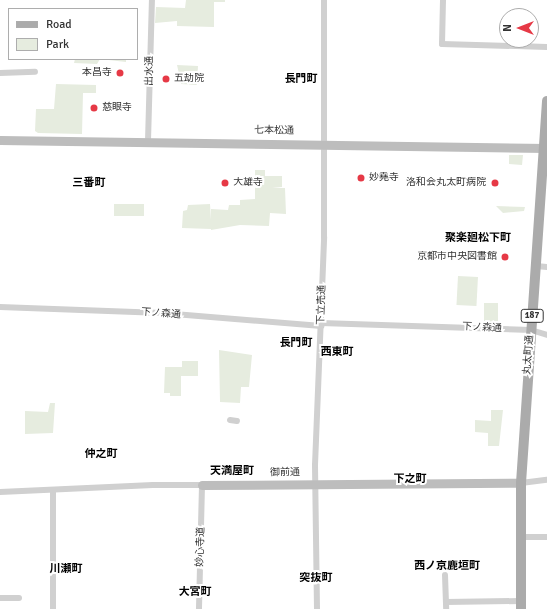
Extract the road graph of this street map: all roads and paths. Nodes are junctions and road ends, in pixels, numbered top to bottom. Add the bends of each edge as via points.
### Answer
1 (152, 0) edge
2 (324, 0) edge
3 (443, 0) edge
4 (547, 47) edge
5 (35, 72) dead end
6 (0, 73) edge
7 (547, 101) edge
8 (0, 140) edge
9 (148, 141) junction
10 (325, 144) junction
11 (545, 148) edge
12 (536, 266) junction
13 (547, 267) edge
14 (0, 307) edge
15 (321, 324) junction
16 (534, 330) junction
17 (547, 335) edge
18 (230, 420) dead end
19 (237, 420) dead end
20 (547, 480) edge
21 (521, 483) junction
22 (315, 484) junction
23 (202, 485) junction
24 (53, 491) junction
25 (0, 492) edge
26 (521, 537) junction
27 (547, 537) edge
28 (445, 575) dead end
29 (0, 598) edge
30 (19, 598) dead end
31 (521, 605) edge
32 (446, 606) edge
33 (53, 609) edge
34 (199, 609) edge
35 (317, 609) edge

1 - 9 street, 出水通
2 - 10 street, 下立売通
3 - 4 street via 442,44
5 - 6 street
7 - 11 main road, 丸太町通 / 187
8 - 9 street, 七本松通
9 - 10 street, 七本松通
10 - 11 street, 七本松通
10 - 15 street, 下立売通
11 - 12 main road, 丸太町通 / 187
12 - 13 street
12 - 16 main road, 丸太町通 / 187
14 - 15 street, 下ノ森通 via 162,313
15 - 16 street, 下ノ森通
15 - 22 street, 下立売通
16 - 17 street, 下ノ森通
16 - 21 main road, 丸太町通 / 187
18 - 19 street
20 - 21 street, 御前通
21 - 22 street, 御前通
21 - 26 main road, 丸太町通 / 187
22 - 23 street, 御前通
22 - 35 street, 下立売通
23 - 24 street, 御前通 via 121,486
23 - 34 street, 妙心寺道
24 - 25 street, 御前通
24 - 33 street
26 - 27 street
26 - 31 main road, 丸太町通 / 187
28 - 32 street
29 - 30 street
31 - 32 street

